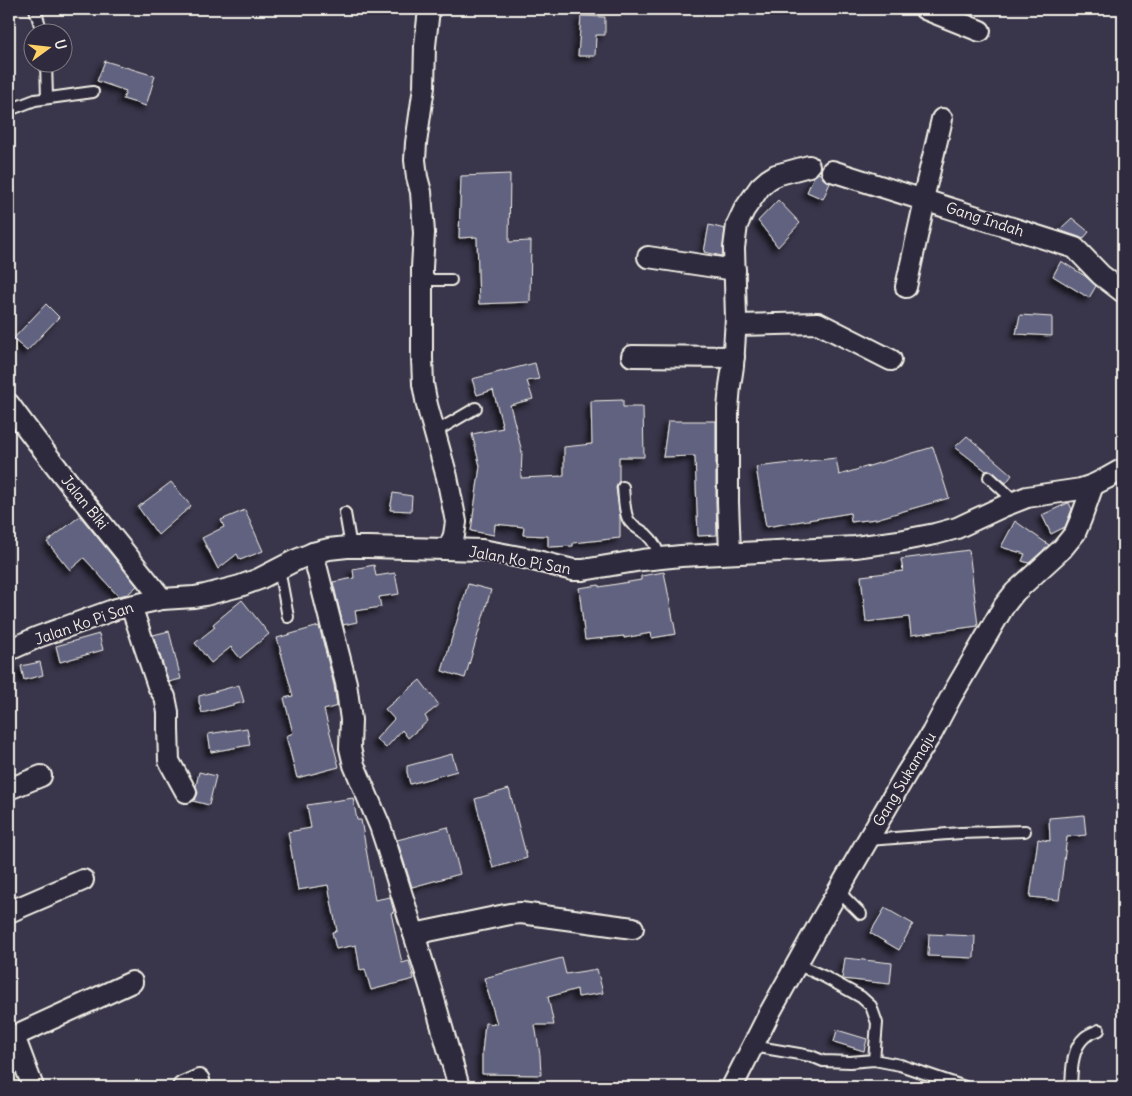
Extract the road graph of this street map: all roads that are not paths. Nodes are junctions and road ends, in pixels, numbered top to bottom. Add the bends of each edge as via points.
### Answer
1 (35, 9) edge
2 (428, 9) edge
3 (925, 9) edge
4 (39, 22) edge
5 (980, 31) dead end
6 (46, 72) edge
7 (93, 92) dead end
8 (47, 98) junction
9 (9, 110) edge
10 (942, 119) dead end
11 (809, 166) dead end
12 (832, 171) dead end
13 (924, 200) junction
14 (648, 257) dead end
15 (735, 270) junction
16 (422, 280) junction
17 (452, 280) dead end
18 (906, 287) dead end
19 (1123, 292) edge
20 (736, 325) junction
21 (632, 356) dead end
22 (734, 357) junction
23 (891, 360) dead end
24 (9, 404) edge
25 (476, 408) dead end
26 (435, 432) junction
27 (1123, 469) edge
28 (989, 477) dead end
29 (1093, 485) junction
30 (623, 487) dead end
31 (1016, 501) junction
32 (345, 513) dead end
33 (351, 547) junction
34 (449, 548) junction
35 (313, 553) junction
36 (730, 553) junction
37 (660, 558) junction
38 (279, 569) junction
39 (162, 599) junction
40 (131, 606) junction
41 (288, 617) dead end
42 (9, 650) edge
43 (41, 776) dead end
44 (9, 789) edge
45 (186, 792) dead end
46 (1025, 831) dead end
47 (868, 840) junction
48 (83, 880) dead end
49 (838, 891) junction
50 (9, 912) edge
51 (861, 914) dead end
52 (633, 928) dead end
53 (414, 934) junction
54 (796, 964) junction
55 (132, 982) dead end
56 (12, 1029) edge
57 (1099, 1030) dead end
58 (752, 1046) junction
59 (874, 1060) junction
60 (33, 1087) edge
61 (460, 1087) edge
62 (732, 1087) edge
63 (965, 1087) edge
64 (1071, 1087) edge

1 - 4 lane
2 - 16 street via 424,87 415,160 423,211
3 - 5 street
6 - 8 lane
7 - 8 lane
8 - 9 lane
10 - 13 street
11 - 15 street via 768,180 744,210 737,225
12 - 13 street, Gang Indah
13 - 18 street
13 - 19 street, Gang Indah via 1075,248
14 - 15 street
15 - 20 street
16 - 17 lane
16 - 26 street via 423,384
20 - 22 street
20 - 23 street via 818,323
21 - 22 street
22 - 36 street via 728,409
24 - 39 street, Jalan Blki
25 - 26 lane
26 - 34 street via 456,522
27 - 29 street, Jalan Ko Pi San
28 - 31 lane
29 - 31 street, Jalan Ko Pi San
29 - 47 street, Gang Sukamaju via 1075,533 1062,550 1004,606
30 - 37 lane via 628,520 651,539
31 - 36 street, Jalan Ko Pi San via 957,528 900,541 855,547
32 - 33 lane
33 - 34 street, Jalan Ko Pi San
33 - 35 street, Jalan Ko Pi San
34 - 37 street, Jalan Ko Pi San via 482,550 573,570
35 - 38 street, Jalan Ko Pi San
35 - 53 street via 346,683 354,765 388,846
36 - 37 street, Jalan Ko Pi San
38 - 39 street, Jalan Ko Pi San via 240,586 205,595
38 - 41 lane
39 - 40 street, Jalan Ko Pi San
40 - 42 street, Jalan Ko Pi San via 106,612
40 - 45 street via 168,712 169,761
43 - 44 street
46 - 47 lane via 961,832
47 - 49 street, Gang Sukamaju
48 - 50 street
49 - 51 lane
49 - 54 street, Gang Sukamaju
52 - 53 street via 521,913
53 - 61 street
54 - 58 street, Gang Sukamaju
54 - 59 lane via 861,997 871,1006 877,1024
55 - 56 street
56 - 60 street
57 - 64 lane via 1078,1044
58 - 59 lane via 823,1061
58 - 62 street, Gang Sukamaju
59 - 63 lane via 900,1065

